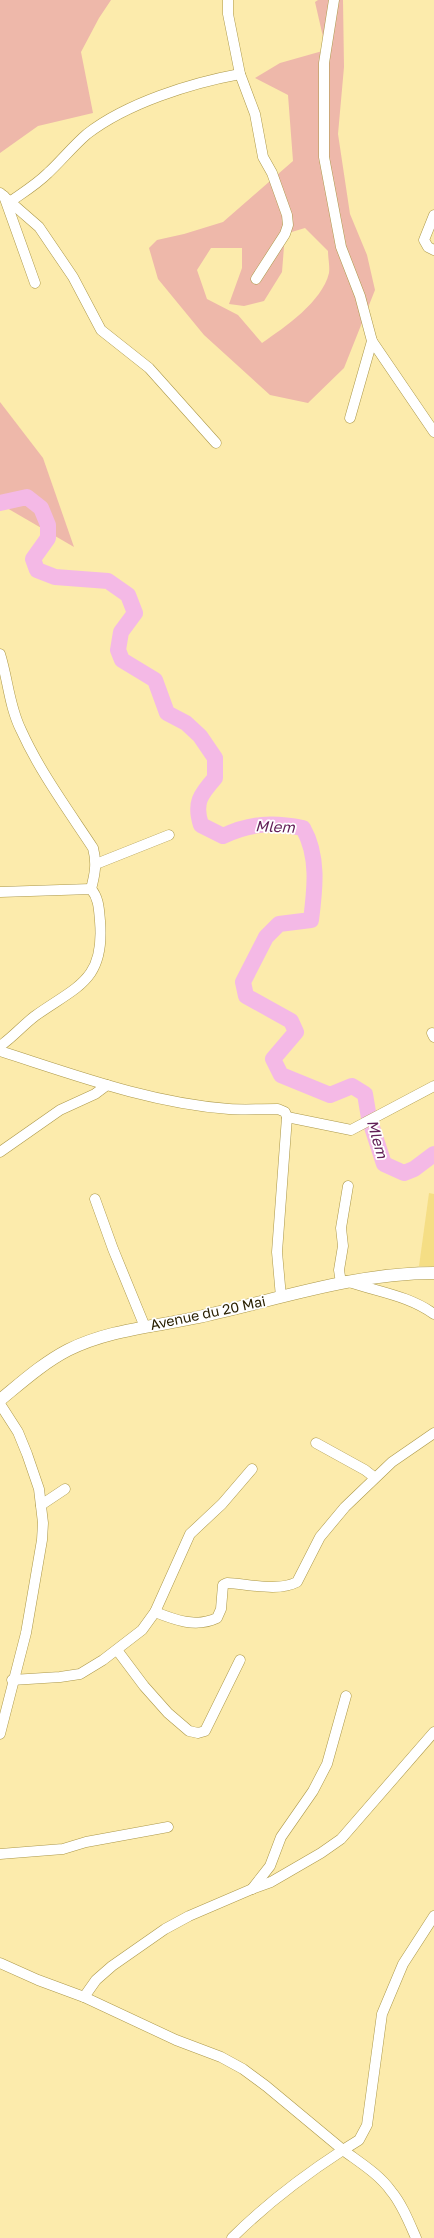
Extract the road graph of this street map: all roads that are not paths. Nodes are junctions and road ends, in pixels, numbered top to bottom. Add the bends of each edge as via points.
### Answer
1 (228, 0) edge
2 (334, 0) edge
3 (240, 74) junction
4 (5, 196) edge
5 (434, 215) edge
6 (434, 250) edge
7 (256, 279) dead end
8 (35, 283) dead end
9 (372, 341) junction
10 (350, 418) dead end
11 (434, 432) edge
12 (216, 443) dead end
13 (0, 654) edge
14 (169, 835) dead end
15 (96, 864) junction
16 (92, 889) junction
17 (0, 892) edge
18 (0, 1046) edge
19 (0, 1051) edge
20 (107, 1085) junction
21 (434, 1086) edge
22 (287, 1117) junction
23 (0, 1152) edge
24 (348, 1186) dead end
25 (95, 1199) dead end
26 (434, 1273) edge
27 (344, 1282) junction
28 (281, 1297) junction
29 (434, 1314) edge
30 (145, 1327) junction
31 (0, 1400) edge
32 (0, 1404) edge
33 (434, 1433) edge
34 (316, 1443) dead end
35 (252, 1469) dead end
36 (374, 1478) junction
37 (65, 1489) dead end
38 (41, 1505) junction
39 (155, 1612) junction
40 (117, 1650) junction
41 (240, 1660) dead end
42 (12, 1680) junction
43 (346, 1696) dead end
44 (434, 1732) edge
45 (0, 1734) edge
46 (168, 1827) dead end
47 (0, 1854) edge
48 (252, 1889) junction
49 (434, 1916) edge
50 (431, 1929) edge
51 (0, 1963) edge
52 (84, 1997) junction
53 (343, 2150) junction
54 (232, 2238) edge
55 (416, 2238) edge

1 - 3 street via 228,14
2 - 9 street via 324,63 324,157 341,247 360,296
3 - 4 street via 186,88 150,101 105,123 87,135 47,174
3 - 7 street via 254,114 263,157 287,215 288,225 285,234
4 - 8 street
4 - 12 street via 39,227 73,277 101,330 149,368
5 - 6 street via 424,240 428,247
9 - 10 street
9 - 11 street
13 - 15 street via 9,698 21,730 56,792 93,848
14 - 15 street
15 - 16 street
16 - 17 street
16 - 18 street via 96,894 101,926 99,957 95,968 80,984 35,1016
19 - 20 street
20 - 22 street via 190,1104 230,1109 278,1109
20 - 23 street via 95,1094 60,1110
21 - 22 street via 350,1130
22 - 28 street via 277,1252
24 - 27 street via 340,1228 343,1246 339,1263
25 - 30 street
26 - 27 main road, Avenue du 20 Mai via 408,1273
27 - 28 main road, Avenue du 20 Mai
27 - 29 street via 406,1298
28 - 30 main road, Avenue du 20 Mai
30 - 31 main road, Avenue du 20 Mai via 108,1335 68,1351 35,1371
32 - 38 street via 22,1440 36,1479
33 - 36 street
34 - 36 street via 365,1470
35 - 39 street via 222,1504 190,1534
36 - 39 street via 320,1537 297,1582 273,1586 227,1583 223,1585 221,1609 217,1618 208,1622 193,1623
37 - 38 street
38 - 42 street via 42,1540 36,1580 19,1662
39 - 40 street via 142,1630
40 - 41 street via 168,1713 189,1731 198,1733 205,1730
40 - 42 street via 80,1674 60,1678
42 - 45 street
43 - 48 street via 327,1764 313,1791 281,1837 270,1866
44 - 48 street via 340,1839 271,1882
46 - 47 street via 86,1842 63,1849
48 - 52 street via 165,1929 112,1966 96,1980
49 - 50 street
50 - 53 street via 403,1964 382,2014 367,2126 359,2140
51 - 52 street
52 - 53 street via 243,2069
53 - 54 street via 283,2192
53 - 55 street via 391,2190

